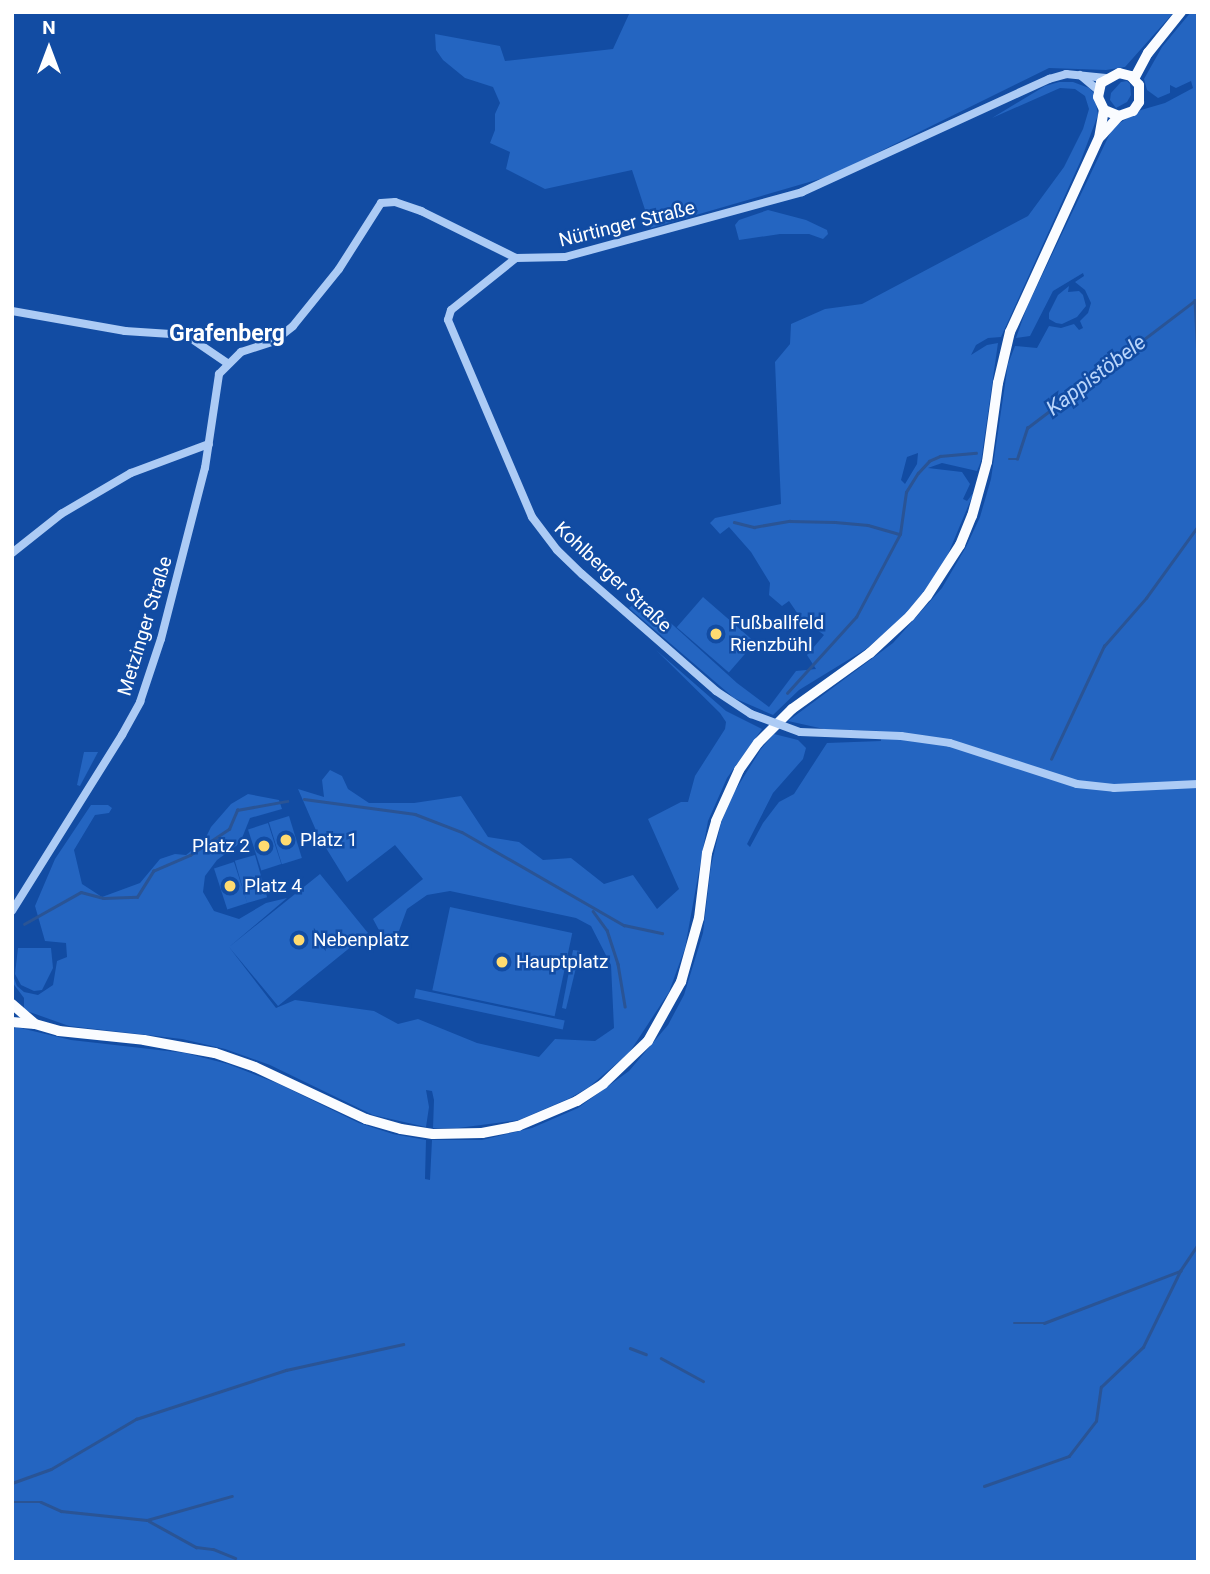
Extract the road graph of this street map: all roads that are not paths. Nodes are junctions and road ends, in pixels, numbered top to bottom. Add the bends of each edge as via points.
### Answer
1 (1181, 12) edge
2 (1080, 75) junction
3 (1130, 76) junction
4 (1106, 78) junction
5 (1098, 90) junction
6 (1104, 110) junction
7 (1119, 116) junction
8 (1098, 138) junction
9 (516, 258) junction
10 (12, 312) edge
11 (227, 363) junction
12 (209, 444) junction
13 (12, 553) edge
14 (1198, 784) edge
15 (12, 911) edge
16 (12, 1004) edge
17 (12, 1021) edge
18 (35, 1024) junction

1 - 3 main road
2 - 4 street, Nürtinger Straße
2 - 5 street
2 - 9 street, Nürtinger Straße via 1049,79 784,199 565,257
3 - 4 main road
3 - 7 main road via 1141,92 1139,102 1133,111
4 - 5 main road
5 - 6 main road
6 - 7 main road
6 - 8 main road
7 - 8 main road
8 - 18 main road via 1003,352 988,462 960,545 910,617 870,653 792,709 739,770 710,842 699,918 681,982 648,1041 603,1084 578,1101 518,1126 482,1133 433,1134 366,1119 256,1067 215,1054
9 - 11 street, Nürtinger Straße via 421,211 396,202 381,203 339,269 293,326 274,341 241,352
9 - 14 street, Kohlberger Straße, bridge via 448,314 514,480 544,535 716,691 751,714 800,732 950,743 1077,784 1114,788
10 - 11 street via 125,331 186,335
11 - 12 street, Metzinger Straße via 215,385
12 - 13 street via 131,473 61,514
12 - 15 street, Metzinger Straße via 161,639 140,702
16 - 18 main road
17 - 18 main road

